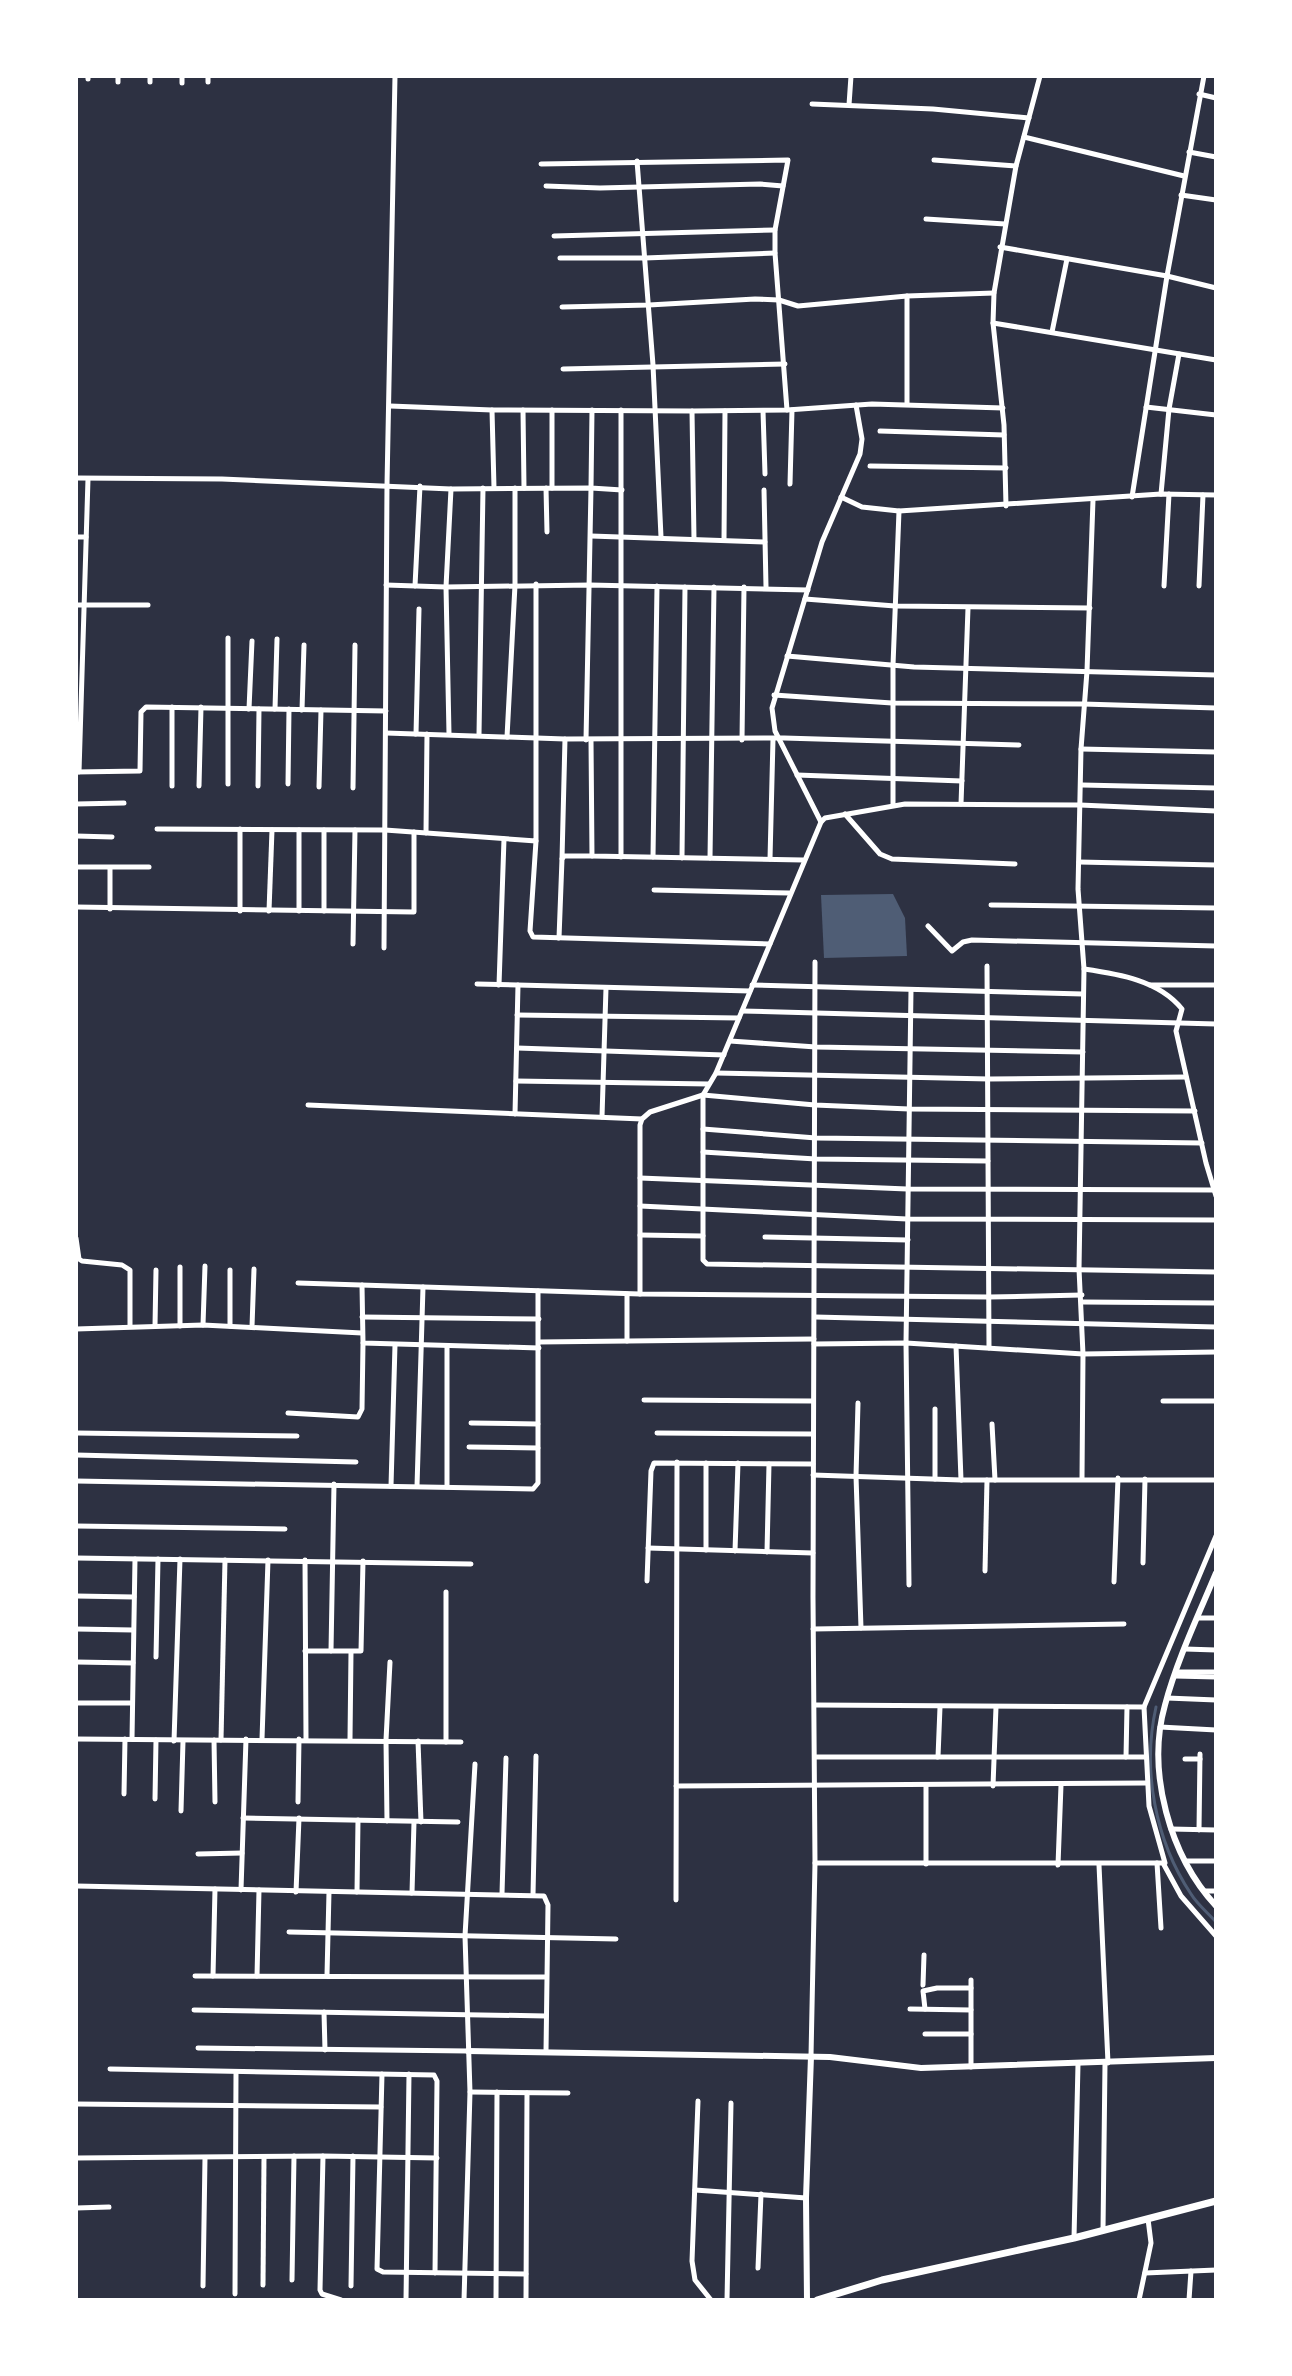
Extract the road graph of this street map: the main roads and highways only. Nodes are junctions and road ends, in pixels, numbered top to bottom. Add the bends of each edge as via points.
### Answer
1 (1216, 2201) edge
2 (817, 2300) edge

1 - 2 main road

